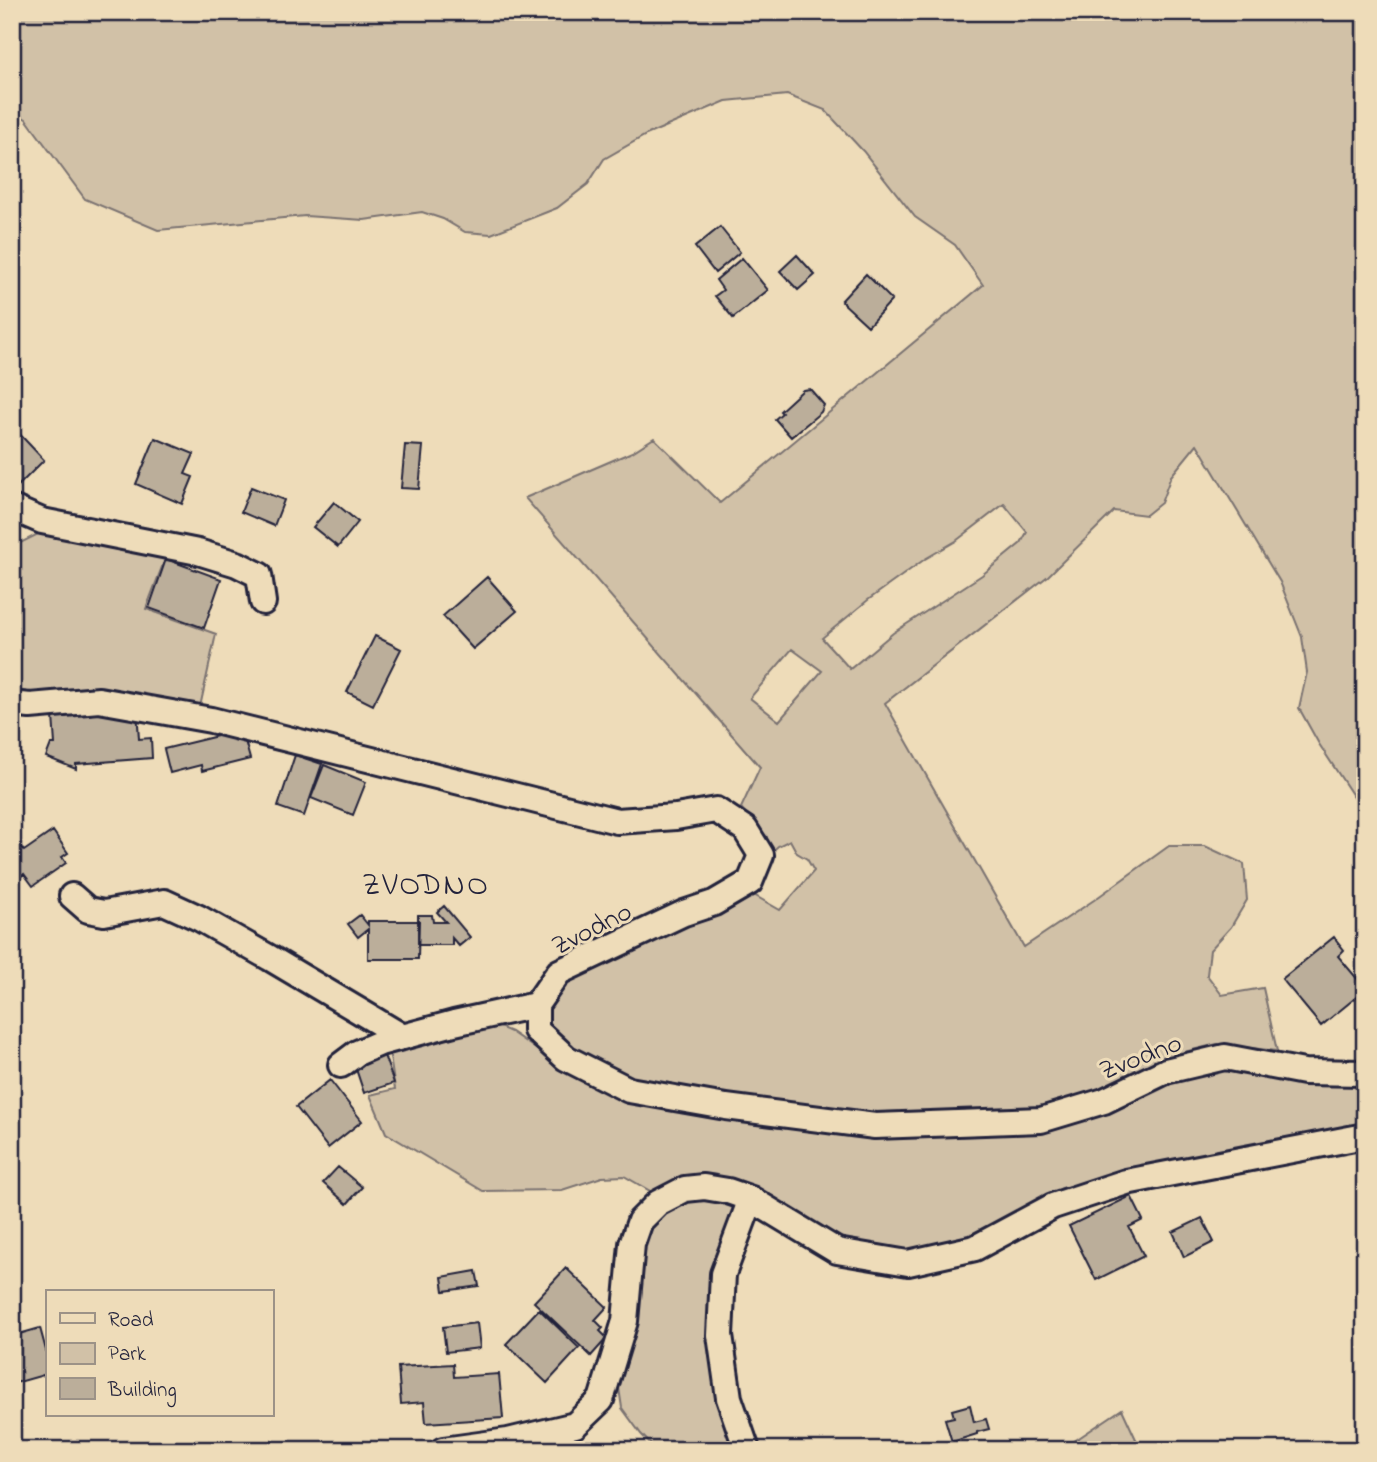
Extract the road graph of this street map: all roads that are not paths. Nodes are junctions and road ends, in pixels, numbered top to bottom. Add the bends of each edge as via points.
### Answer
1 (12, 508) edge
2 (263, 602) dead end
3 (12, 704) edge
4 (72, 896) dead end
5 (536, 1005) junction
6 (403, 1037) junction
7 (341, 1065) dead end
8 (1365, 1073) edge
9 (1365, 1136) edge
10 (751, 1199) junction
11 (443, 1450) edge
12 (747, 1450) edge

1 - 2 street via 42,521 237,564 259,575
3 - 5 street, Zvodno via 99,700 211,720 617,821 716,810 746,828 761,855 750,882 714,903 559,972
4 - 6 street via 89,910 104,913 164,902 235,938
5 - 6 street
5 - 8 street, Zvodno via 536,1030 556,1049 629,1090 876,1126 1041,1120 1104,1101 1166,1071 1225,1057 1304,1072
6 - 7 street via 357,1053
9 - 10 street via 1126,1182 1053,1206 975,1248 908,1263 837,1251
10 - 11 street via 704,1187 685,1189 658,1203 640,1221 632,1244 625,1321 608,1380 601,1400 575,1425
10 - 12 street via 723,1274 720,1335 729,1398

